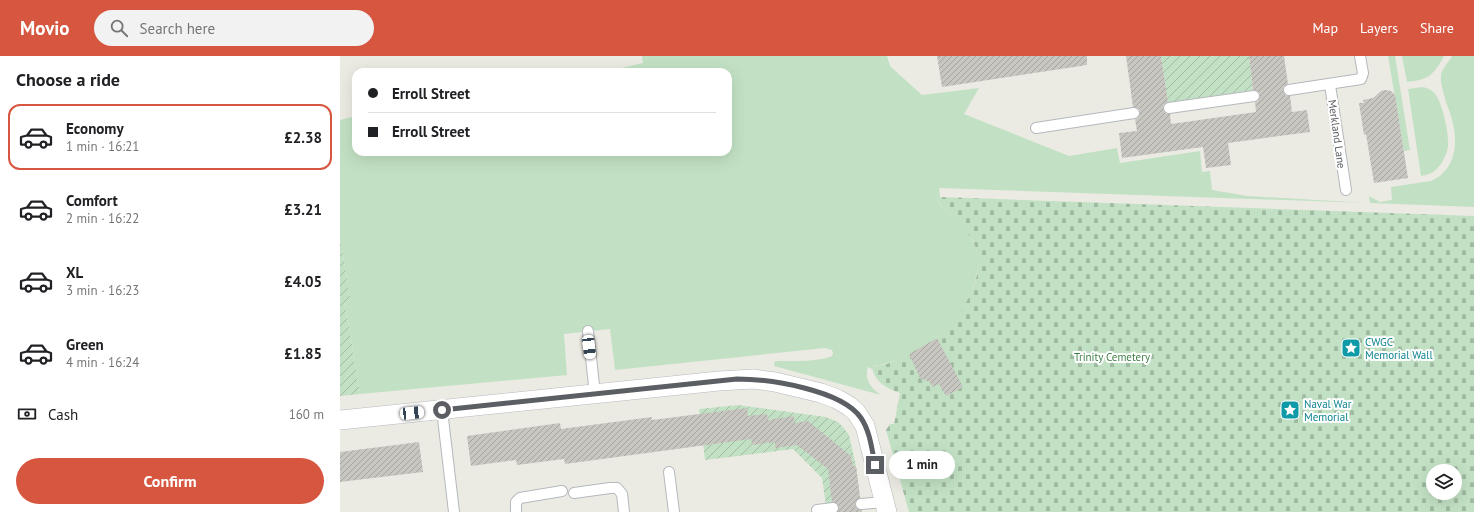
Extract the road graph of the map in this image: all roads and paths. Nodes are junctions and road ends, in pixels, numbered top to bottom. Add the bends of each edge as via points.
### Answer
1 (1360, 56) edge
2 (1330, 85) junction
3 (1289, 90) dead end
4 (1254, 96) dead end
5 (1169, 108) dead end
6 (1134, 113) dead end
7 (1036, 128) dead end
8 (1346, 190) dead end
9 (588, 331) dead end
10 (595, 394) junction
11 (442, 410) junction
12 (340, 420) edge
13 (669, 472) dead end
14 (562, 491) dead end
15 (574, 493) dead end
16 (861, 504) dead end
17 (886, 507) edge
18 (833, 508) dead end
19 (817, 510) dead end
20 (454, 512) edge
21 (516, 512) edge
22 (624, 512) edge
23 (674, 512) edge

1 - 2 lane, Merkland Lane via 1363,73 1361,79
2 - 3 lane
2 - 8 lane, Merkland Lane
4 - 5 lane
6 - 7 lane
9 - 10 lane
10 - 11 street
10 - 17 street via 753,379 775,382 837,399 849,406 862,419
11 - 12 street
11 - 20 lane
13 - 23 lane
14 - 21 lane via 520,498 516,502
15 - 22 lane via 617,488 622,494
16 - 17 lane
18 - 19 lane

